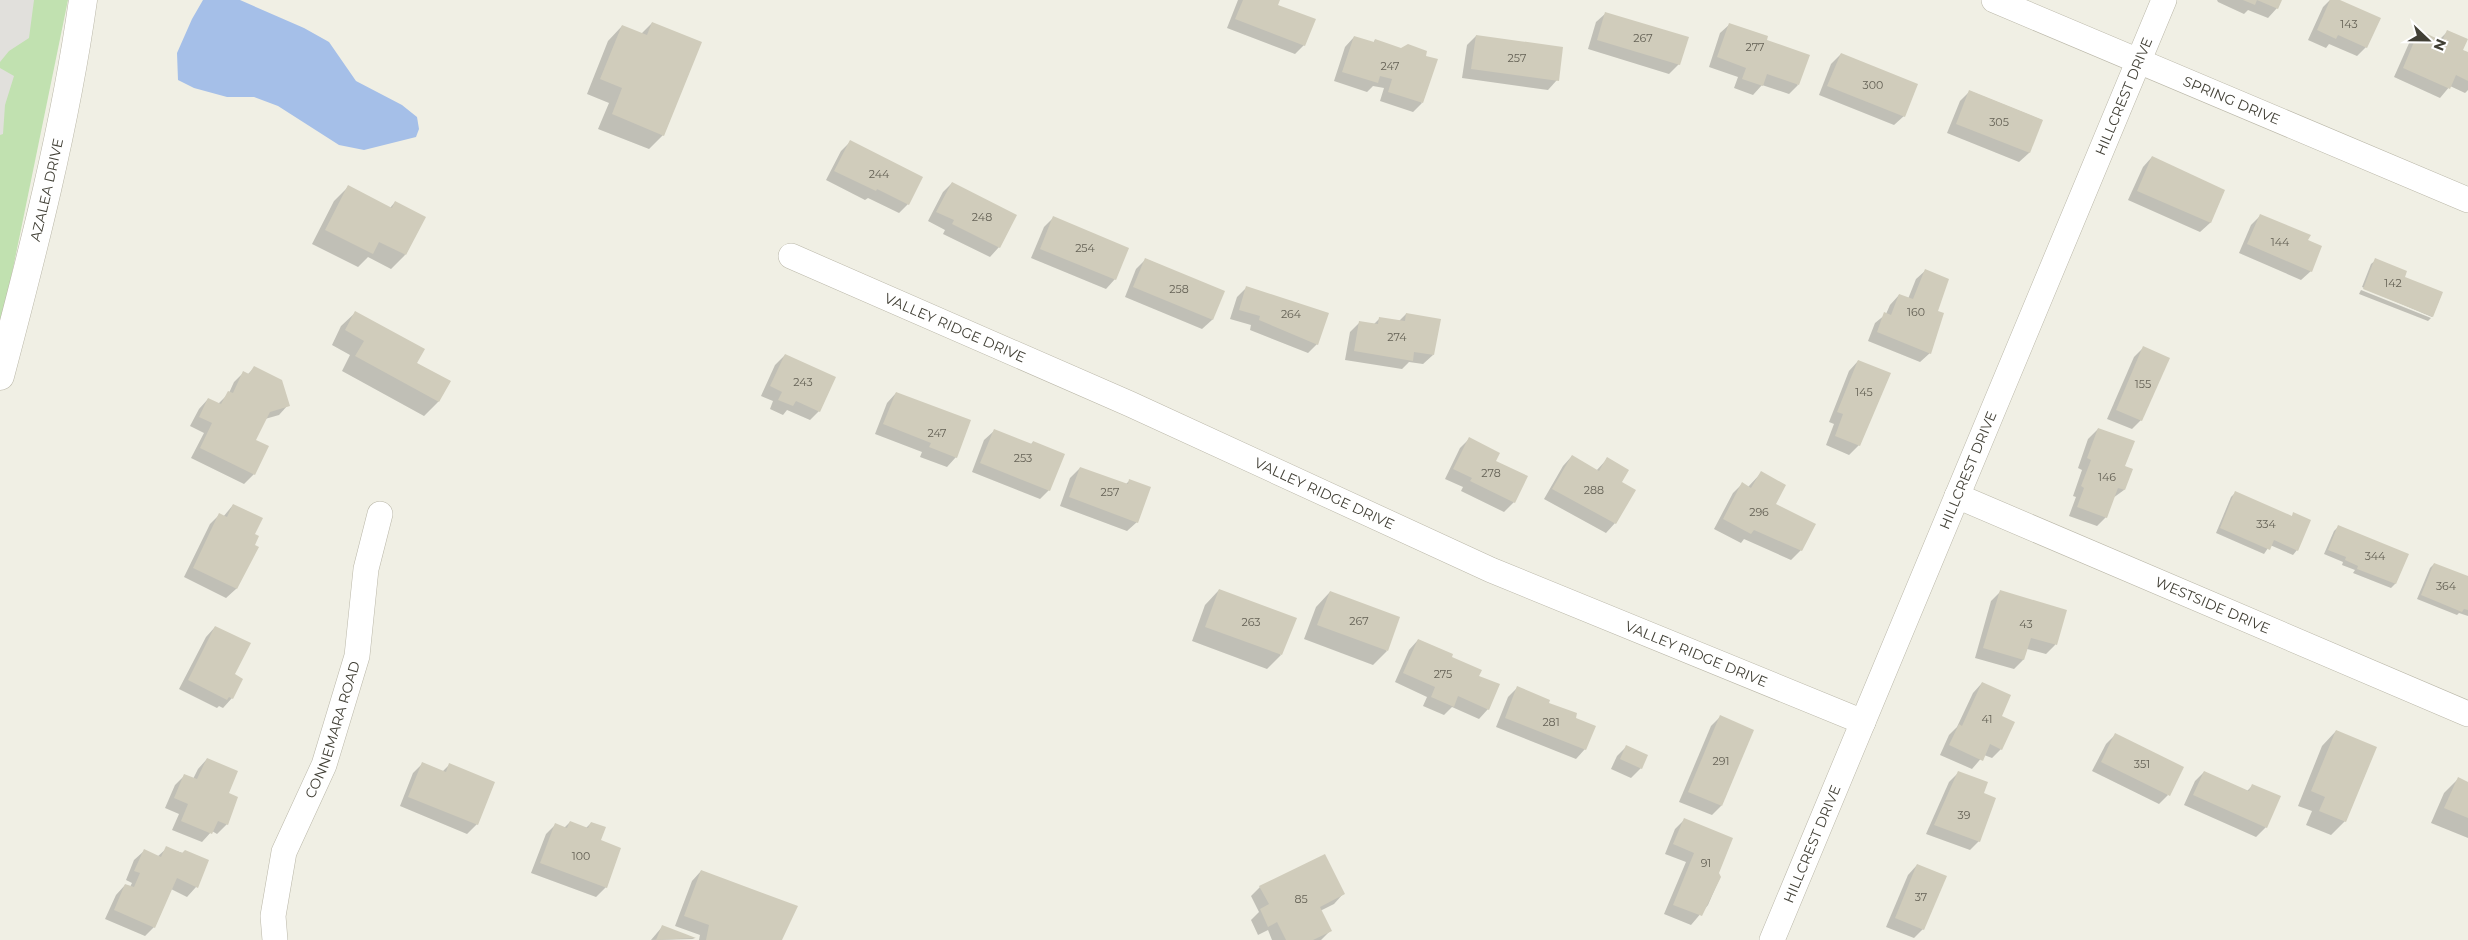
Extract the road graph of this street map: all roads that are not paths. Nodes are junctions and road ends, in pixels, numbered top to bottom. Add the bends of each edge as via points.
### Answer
1 (83, 0) edge
2 (1994, 0) edge
3 (2164, 0) edge
4 (2138, 61) junction
5 (2468, 200) edge
6 (791, 256) dead end
7 (0, 376) edge
8 (1957, 496) junction
9 (380, 514) dead end
10 (2468, 714) edge
11 (1863, 722) junction
12 (275, 940) edge
13 (1772, 940) edge

1 - 7 street, AZALEA DRIVE via 73,72 46,199
2 - 4 street, SPRING DRIVE
3 - 4 street, HILLCREST DRIVE
4 - 5 street, SPRING DRIVE
4 - 8 street, HILLCREST DRIVE
6 - 11 street, VALLEY RIDGE DRIVE via 1130,404 1491,570
8 - 10 street, WESTSIDE DRIVE
8 - 11 street, HILLCREST DRIVE
9 - 12 street, CONNEMARA ROAD via 366,569 357,656 324,765 284,852 273,916
11 - 13 street, HILLCREST DRIVE

